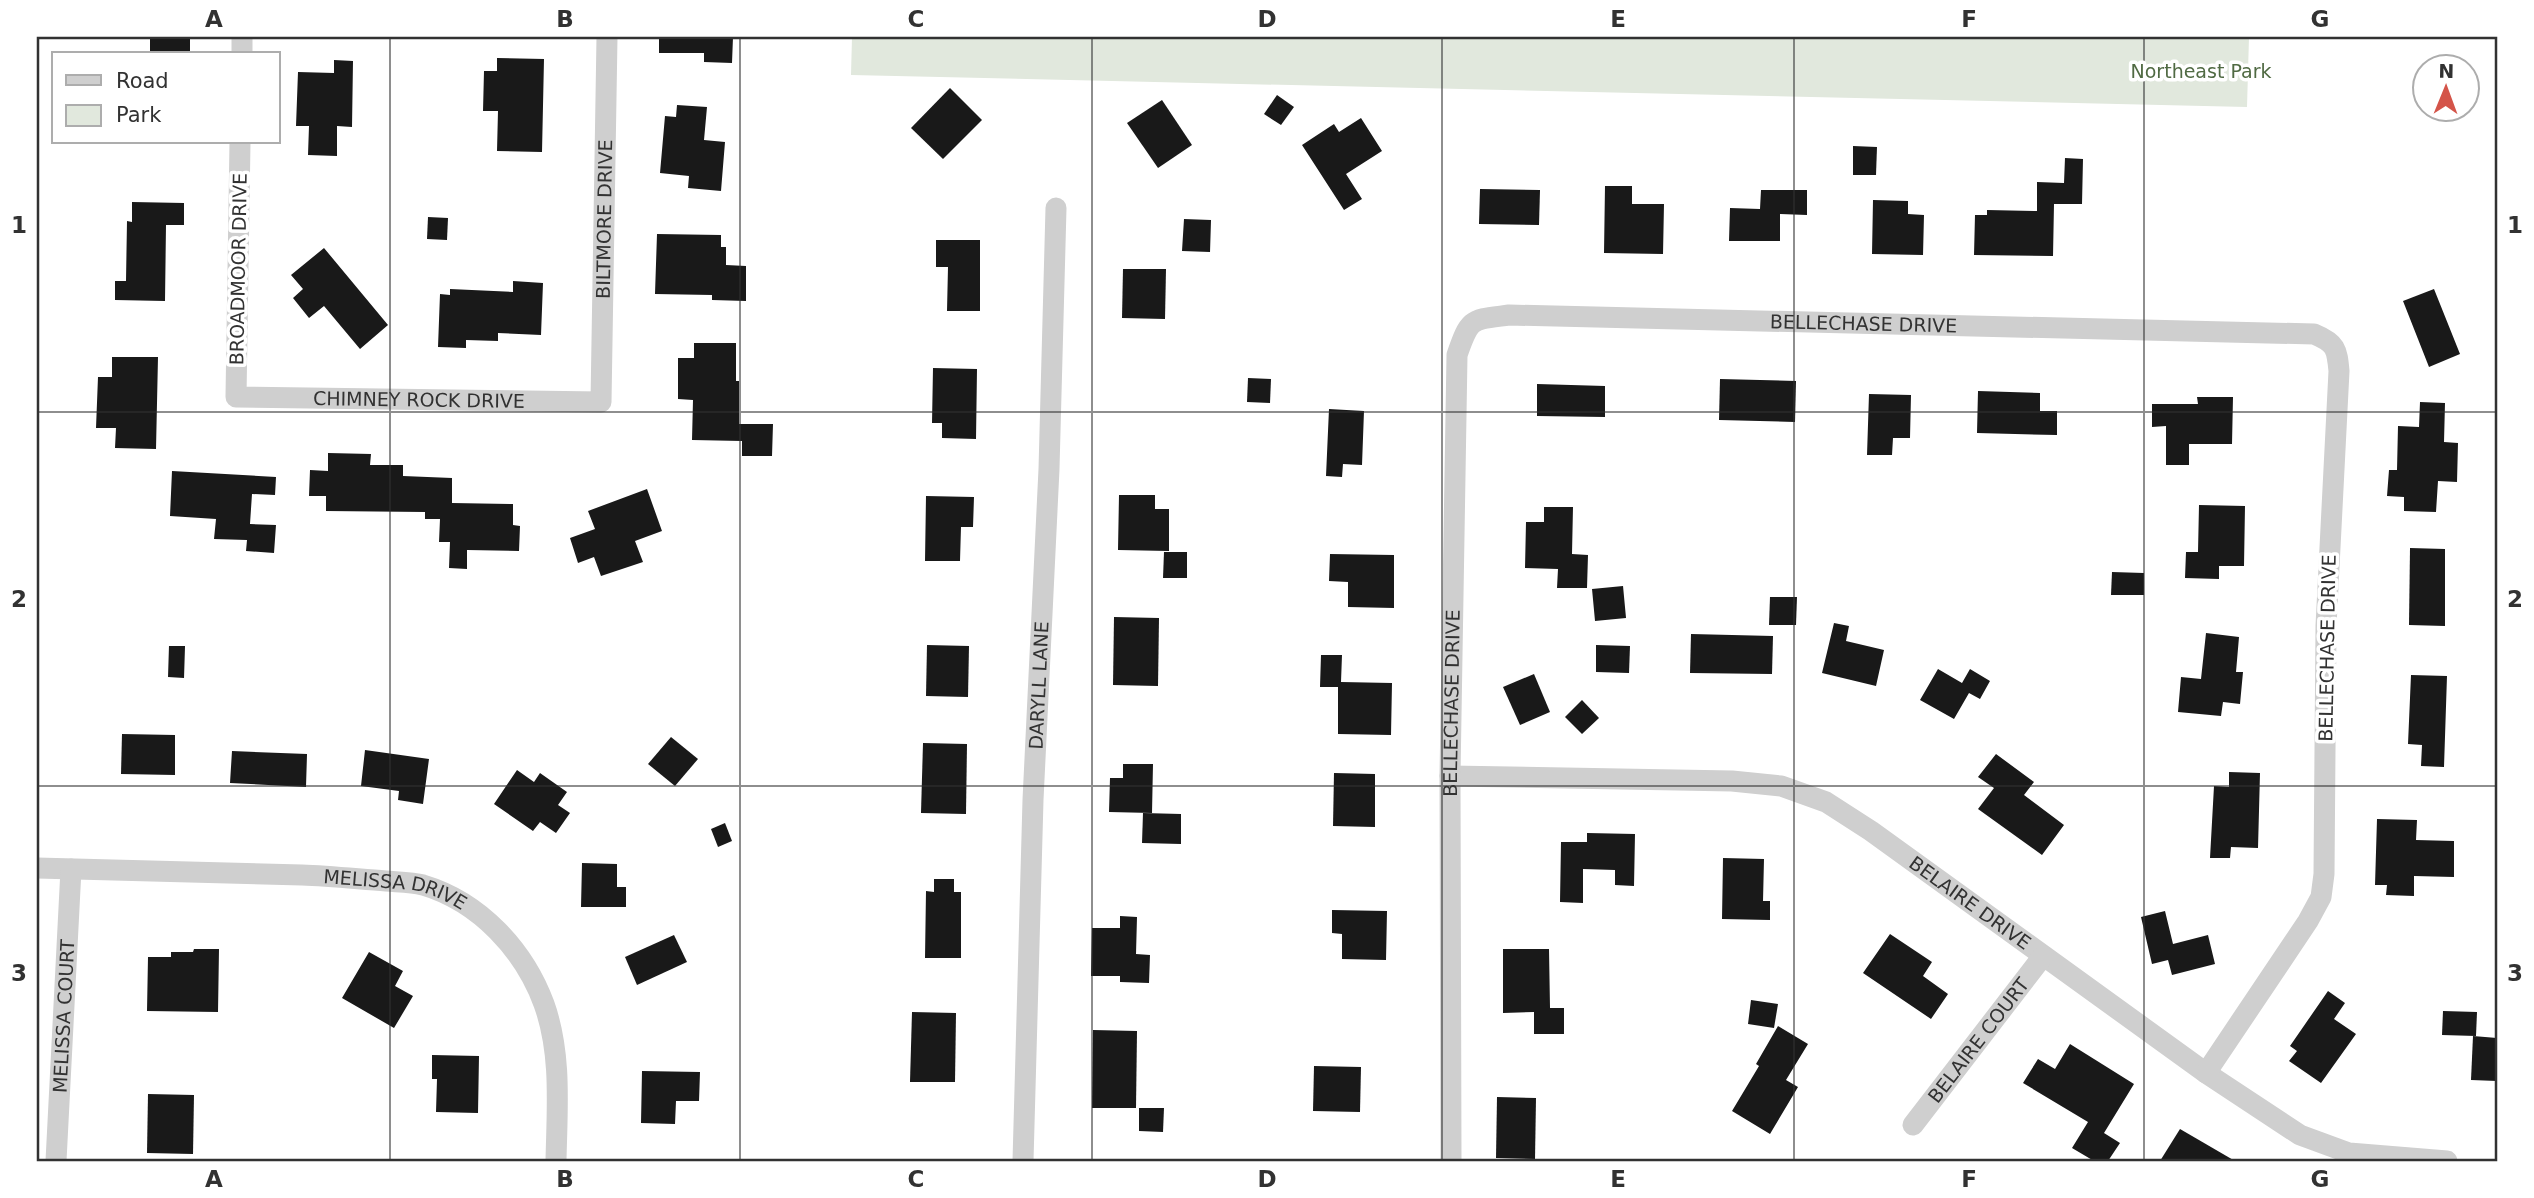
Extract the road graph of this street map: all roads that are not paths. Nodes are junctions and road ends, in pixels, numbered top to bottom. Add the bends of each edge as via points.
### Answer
1 (607, 37) edge
2 (240, 144) edge
3 (1056, 208) dead end
4 (236, 397) joint
5 (601, 402) joint
6 (1450, 776) junction
7 (37, 868) edge
8 (71, 869) junction
9 (2043, 956) junction
10 (2206, 1073) junction
11 (1913, 1125) dead end
12 (56, 1161) edge
13 (556, 1161) edge
14 (1023, 1161) edge
15 (1451, 1161) edge
16 (2447, 1161) edge

1 - 5 street, BILTMORE DRIVE
2 - 4 street, BROADMOOR DRIVE
3 - 14 street, DARYLL LANE
4 - 5 street, CHIMNEY ROCK DRIVE
6 - 9 street, BELAIRE DRIVE via 1782,786 1838,810
6 - 10 street, BELLECHASE DRIVE via 1457,355 1466,330 1476,319 1528,315 2314,334 2330,341 2339,371 2330,530 2321,897
6 - 15 street, BELLECHASE DRIVE
7 - 8 street, MELISSA DRIVE
8 - 12 street, MELISSA COURT
8 - 13 street, MELISSA DRIVE via 334,876 422,885 454,899 505,939 525,963 544,1003 558,1074
9 - 10 street, BELAIRE DRIVE
9 - 11 street, BELAIRE COURT
10 - 16 street, BELAIRE DRIVE via 2290,1129 2349,1153

